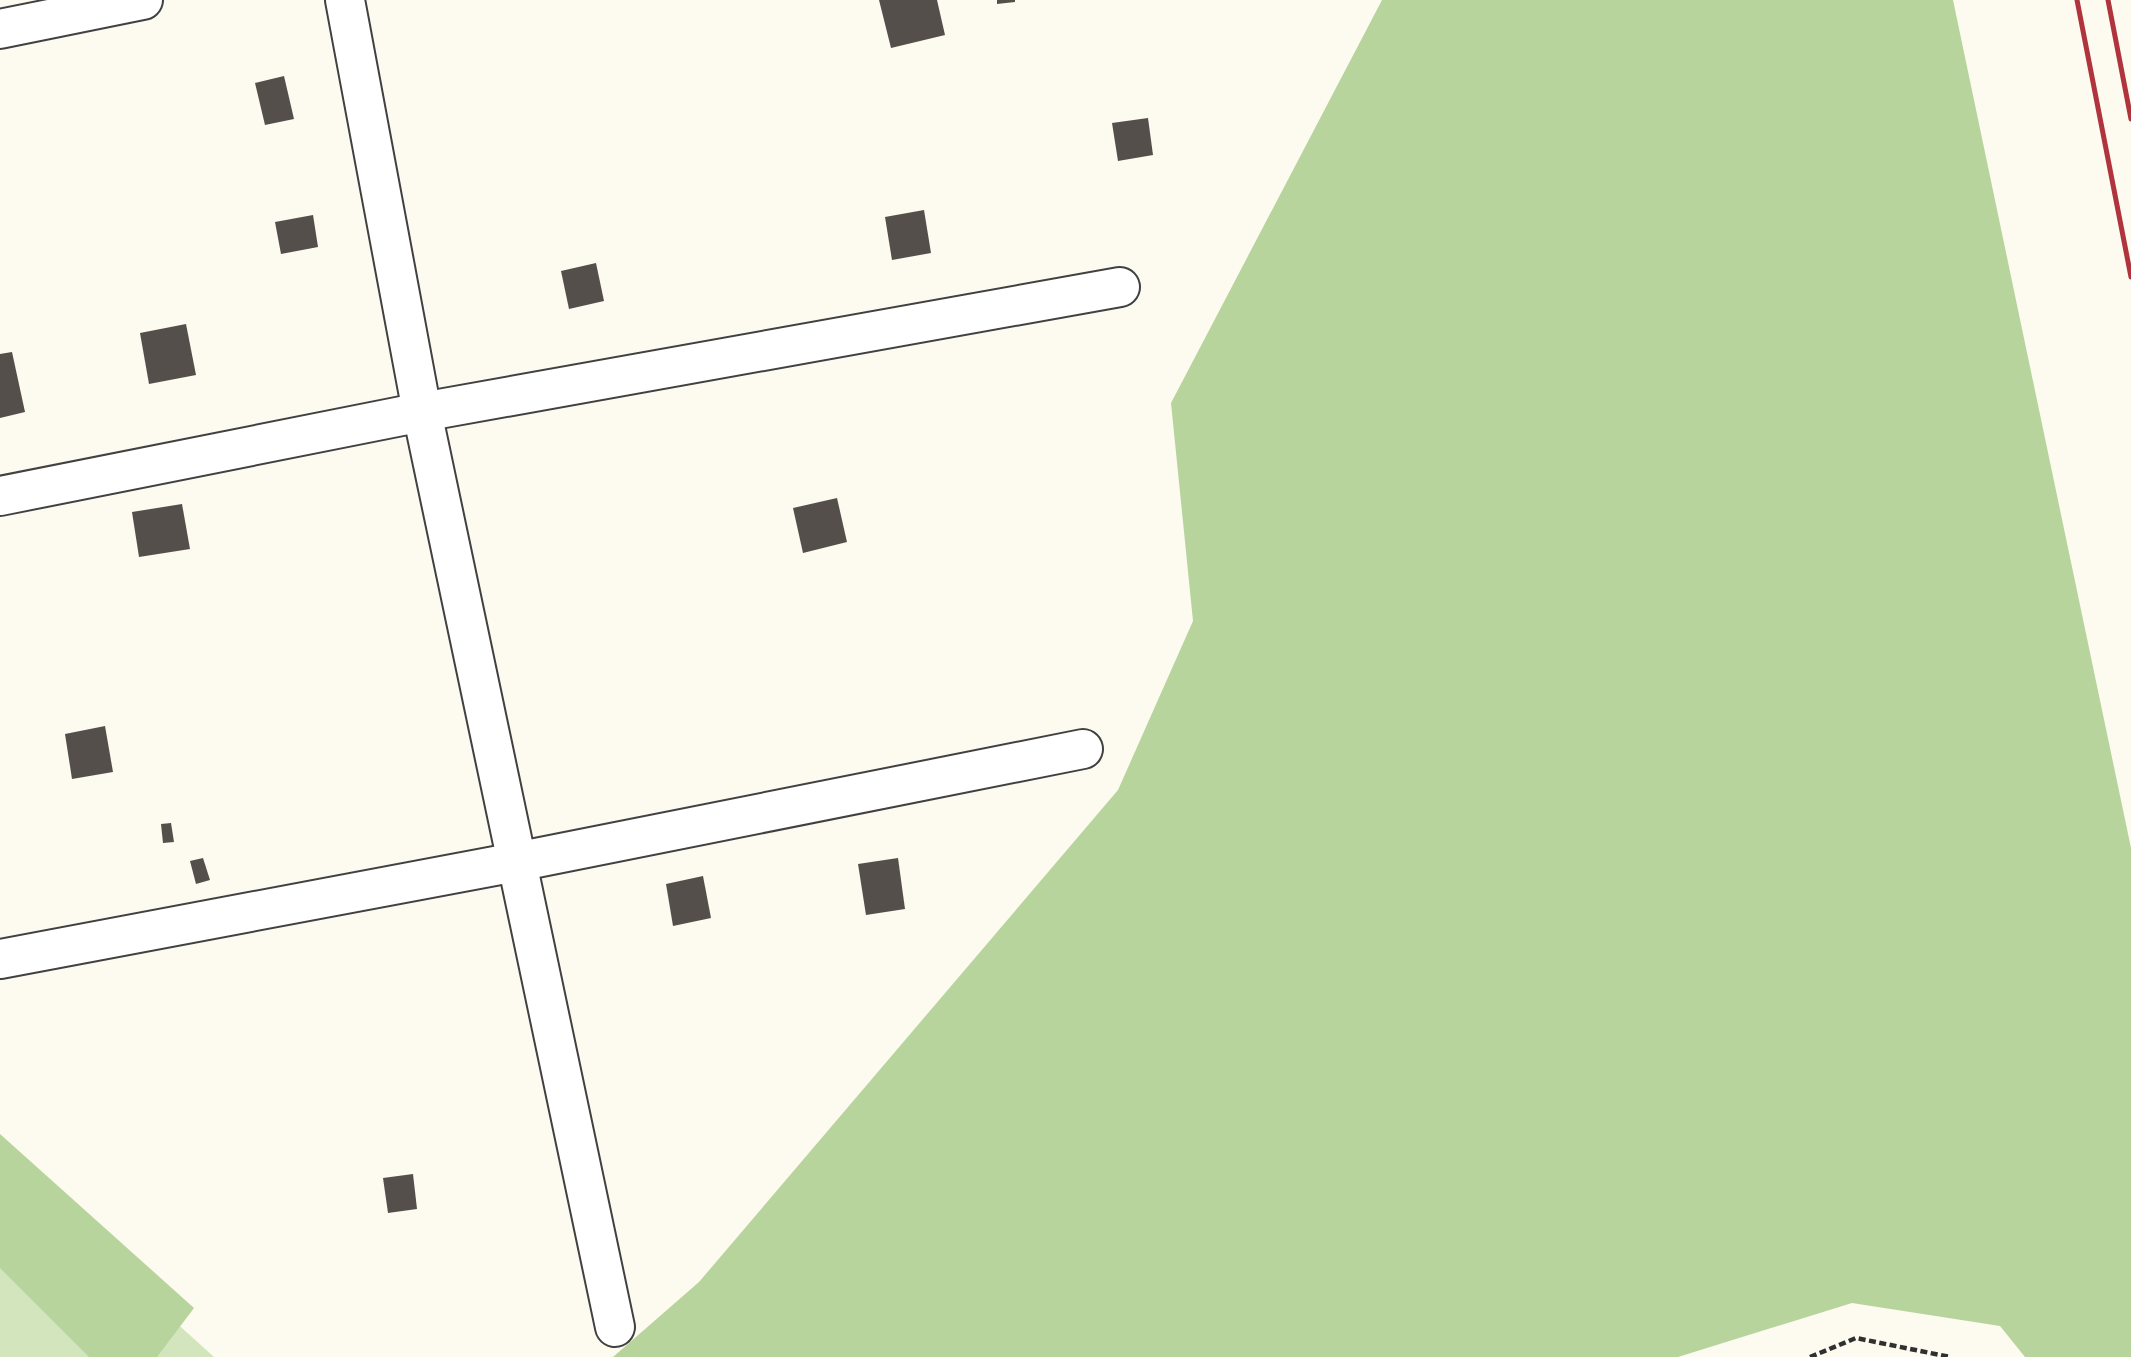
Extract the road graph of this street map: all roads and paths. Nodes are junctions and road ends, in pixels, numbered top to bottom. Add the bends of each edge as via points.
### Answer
1 (143, 0) edge
2 (345, 0) edge
3 (0, 30) edge
4 (1120, 288) dead end
5 (422, 412) junction
6 (0, 496) edge
7 (1083, 749) dead end
8 (516, 862) junction
9 (0, 959) edge
10 (615, 1327) dead end
11 (1810, 1357) edge
12 (1950, 1357) edge

1 - 3 street
2 - 5 street
4 - 5 street
5 - 6 street
5 - 8 street
7 - 8 street
8 - 9 street
8 - 10 street
11 - 12 path via 1856,1338

